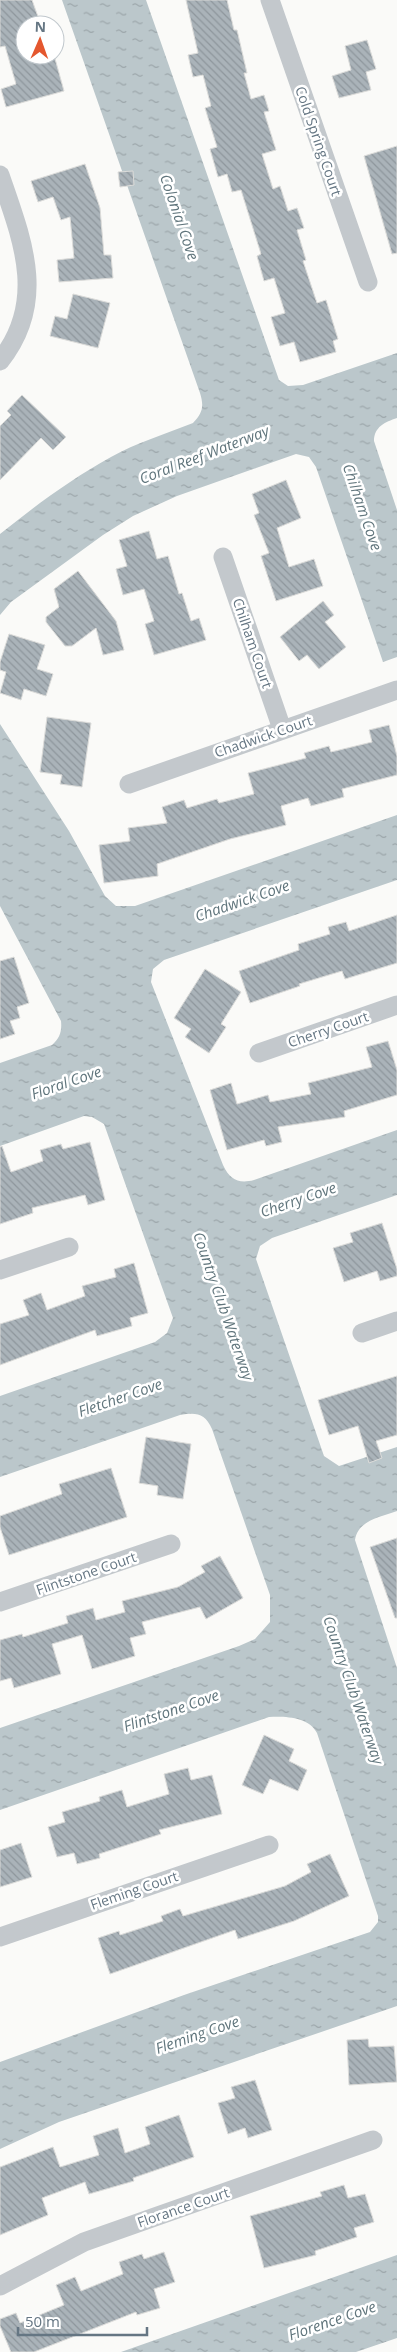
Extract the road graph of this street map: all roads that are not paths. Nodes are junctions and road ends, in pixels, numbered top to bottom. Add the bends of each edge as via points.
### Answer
1 (270, 0) edge
2 (0, 175) edge
3 (368, 282) dead end
4 (0, 361) edge
5 (223, 557) dead end
6 (397, 690) edge
7 (282, 729) junction
8 (129, 784) dead end
9 (397, 1005) edge
10 (259, 1053) dead end
11 (69, 1247) dead end
12 (0, 1270) edge
13 (397, 1321) edge
14 (362, 1333) dead end
15 (171, 1544) dead end
16 (0, 1602) edge
17 (269, 1844) dead end
18 (0, 1937) edge
19 (373, 2140) dead end
20 (0, 2286) edge

1 - 3 street, Cold Spring Court
2 - 4 street via 23,245 28,284 19,327
5 - 7 street, Chilham Court
6 - 7 street, Chadwick Court
7 - 8 street, Chadwick Court
9 - 10 street, Cherry Court
11 - 12 street
13 - 14 street
15 - 16 street, Flintstone Court
17 - 18 street, Fleming Court
19 - 20 street, Florance Court via 84,2242

